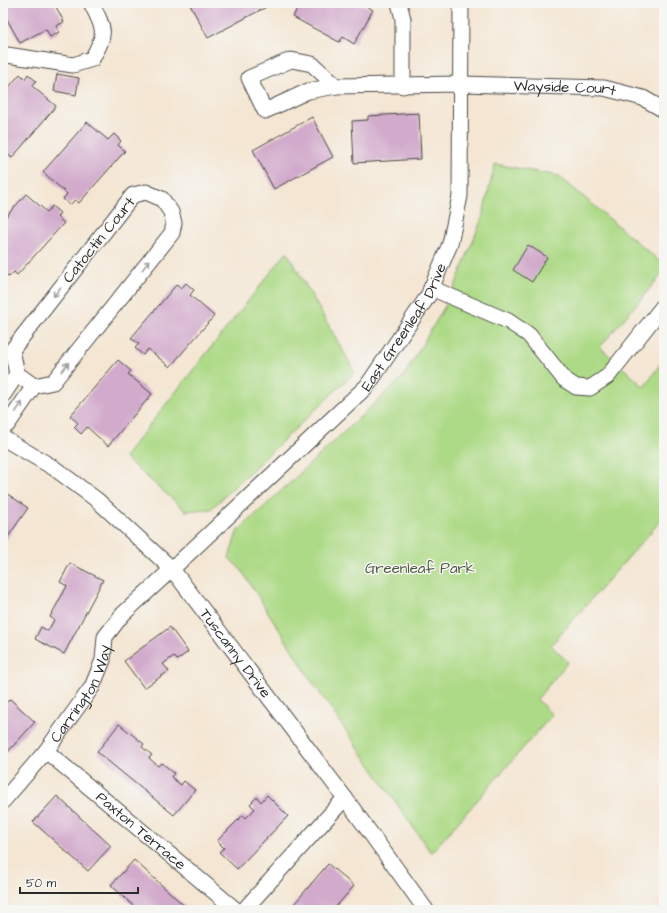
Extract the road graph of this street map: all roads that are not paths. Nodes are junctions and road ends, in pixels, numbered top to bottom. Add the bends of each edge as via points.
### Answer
1 (91, 3) edge
2 (400, 3) edge
3 (461, 3) edge
4 (3, 56) edge
5 (461, 84) junction
6 (336, 86) junction
7 (402, 86) junction
8 (664, 110) edge
9 (431, 288) junction
10 (664, 305) edge
11 (17, 374) junction
12 (34, 386) junction
13 (3, 395) edge
14 (3, 427) edge
15 (3, 438) edge
16 (172, 569) junction
17 (46, 752) junction
18 (345, 798) junction
19 (3, 801) edge
20 (236, 910) edge
21 (244, 910) edge
22 (426, 910) edge

1 - 4 street via 103,28 101,42 92,59 73,65
2 - 7 street via 404,19
3 - 5 street, East Greenleaf Drive
5 - 7 street, Wayside Court
5 - 8 street, Wayside Court via 604,88 643,98
5 - 9 street, East Greenleaf Drive via 460,196 450,244
6 - 6 street, Wayside Court via 312,64 291,60 249,78 265,111 308,91
6 - 7 street, Wayside Court
9 - 10 street via 508,321 529,335 564,379 576,388 590,388 608,376
9 - 16 street, East Greenleaf Drive via 367,386
11 - 12 street
12 -> 11 street, Catoctin Court via 53,382 172,233 174,223 171,212 162,199 146,192 133,195 12,350
11 - 13 street
14 -> 12 street via 8,424
15 - 16 street, Tuscanny Drive via 54,468 97,500
16 - 17 street, Carrington Way via 122,615 105,637 103,660 92,687
16 - 18 street, Tuscanny Drive
17 - 19 street, Carrington Way
17 - 20 street, Paxton Terrace
18 - 21 street
18 - 22 street, Tuscanny Drive

